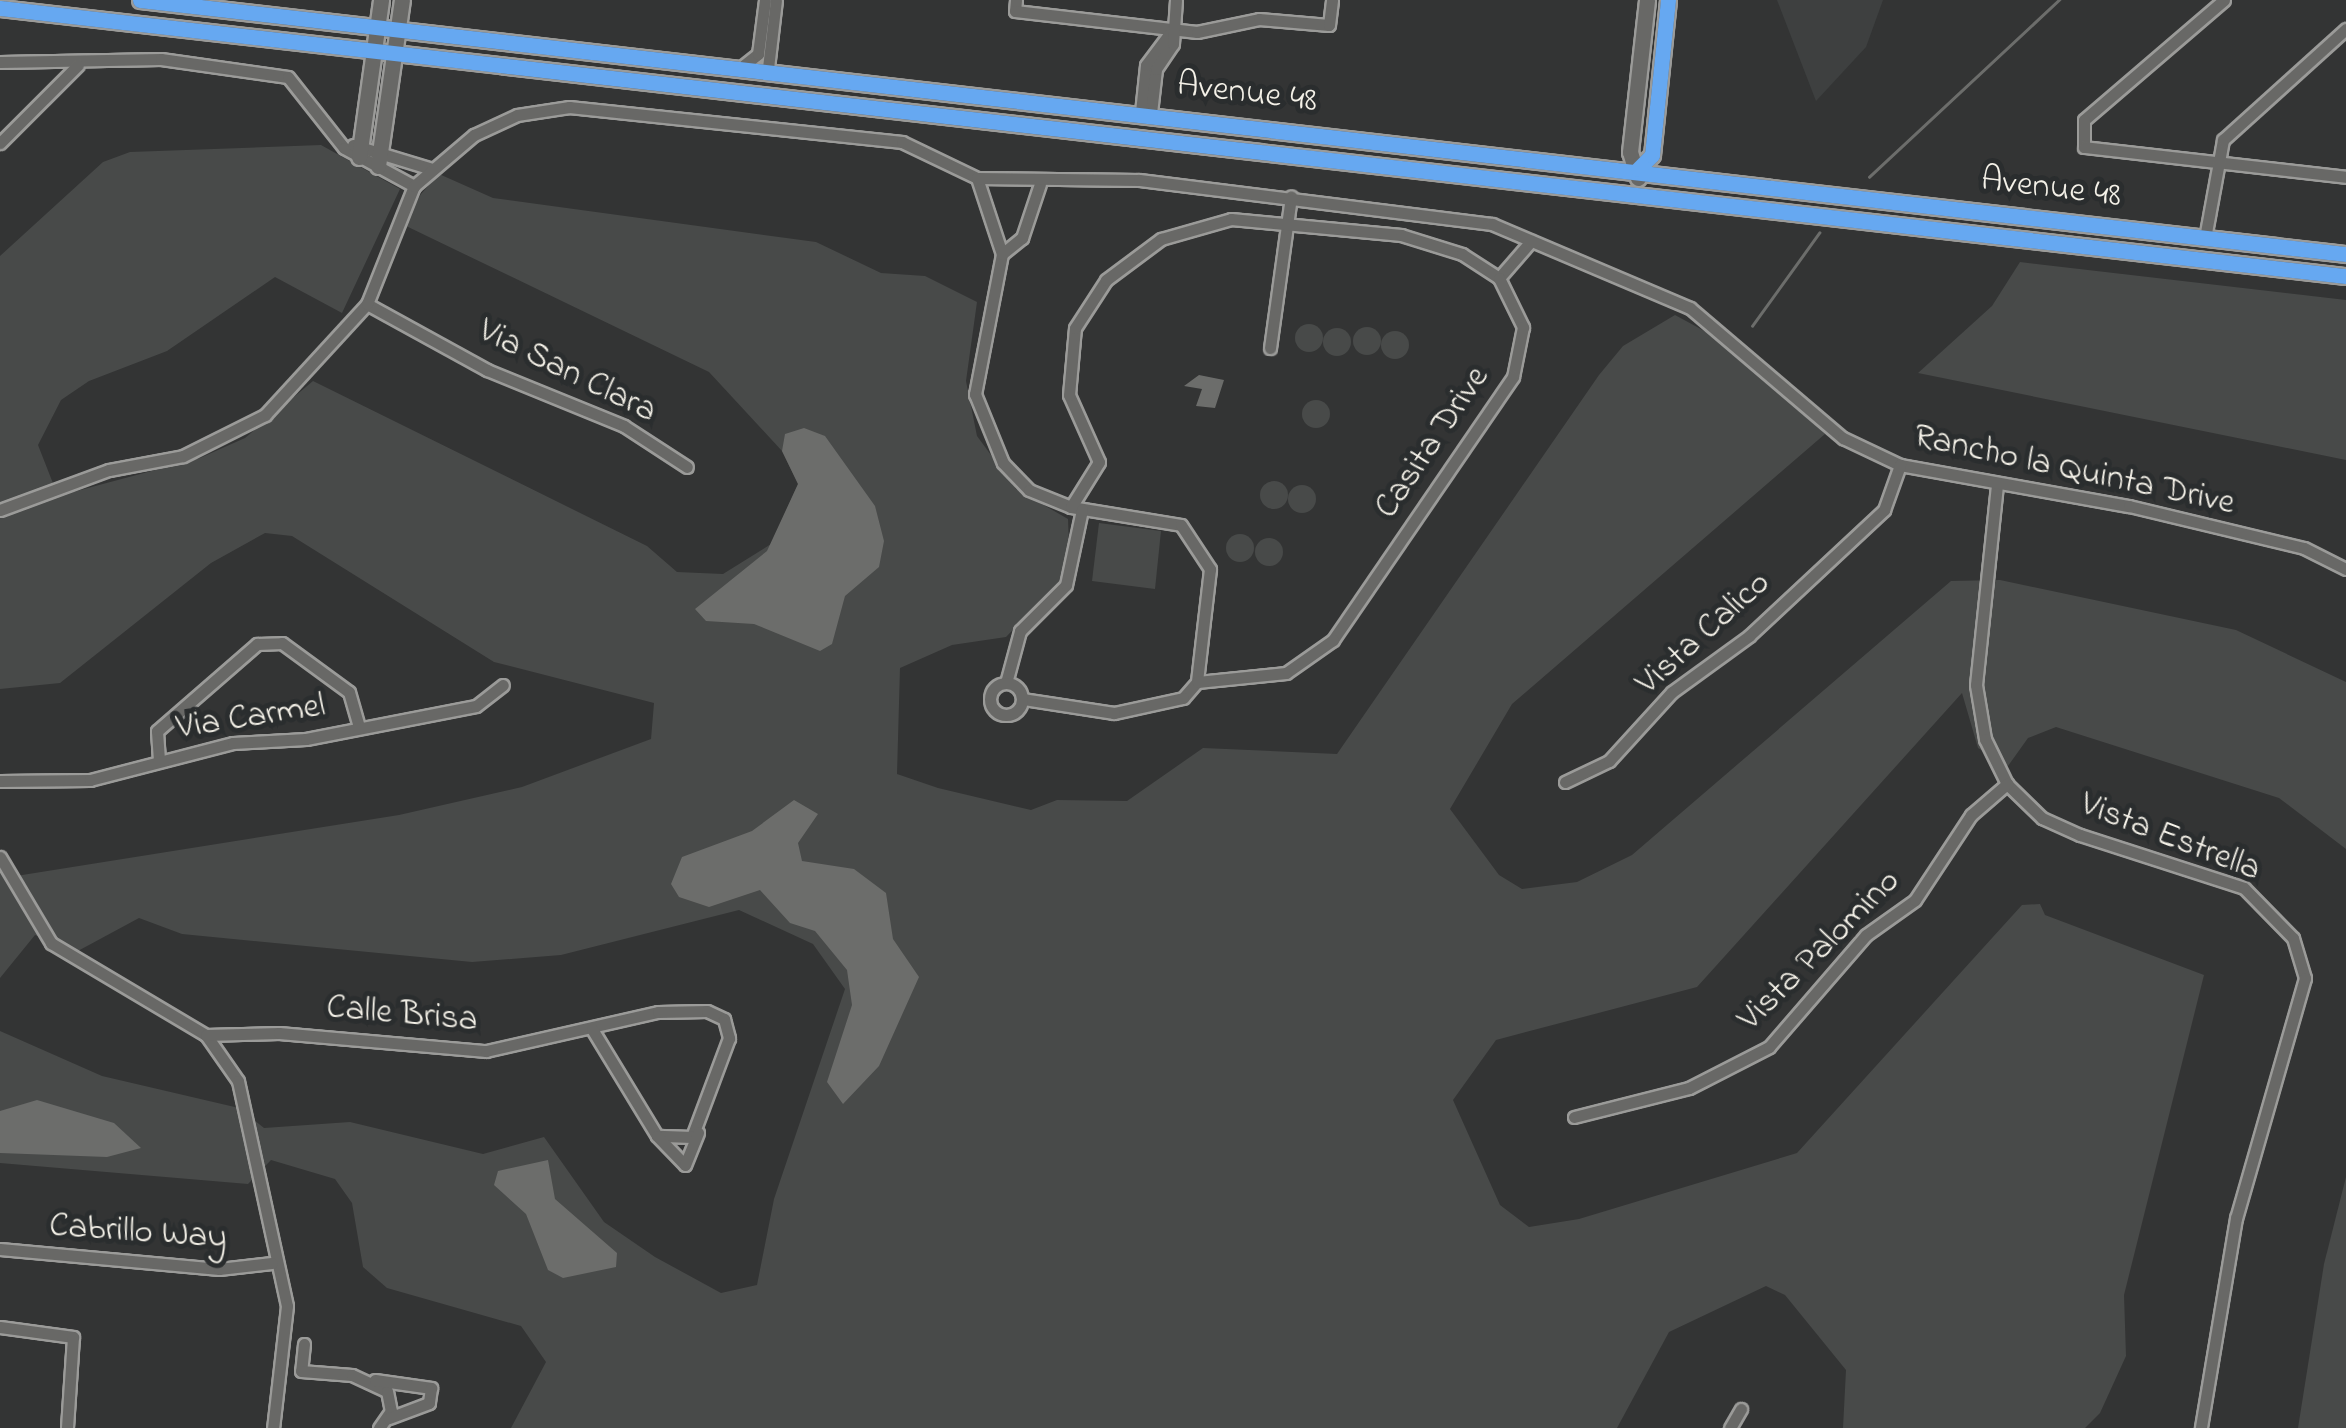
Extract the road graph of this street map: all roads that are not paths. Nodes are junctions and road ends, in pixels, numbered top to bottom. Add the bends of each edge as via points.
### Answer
1 (140, 0) edge
2 (380, 0) edge
3 (402, 0) edge
4 (766, 0) edge
5 (776, 0) edge
6 (1016, 0) edge
7 (1176, 0) edge
8 (1332, 0) edge
9 (1647, 0) edge
10 (1668, 0) edge
11 (2224, 0) edge
12 (0, 8) edge
13 (379, 23) junction
14 (400, 26) junction
15 (1172, 29) junction
16 (2346, 29) edge
17 (377, 45) junction
18 (398, 47) junction
19 (0, 62) edge
20 (78, 64) junction
21 (744, 66) junction
22 (768, 68) junction
23 (634, 75) junction
24 (1146, 114) junction
25 (1008, 119) junction
26 (1189, 140) junction
27 (0, 143) edge
28 (361, 152) junction
29 (380, 158) junction
30 (2214, 161) junction
31 (432, 168) junction
32 (1638, 170) junction
33 (2346, 176) edge
34 (977, 178) junction
35 (1040, 184) junction
36 (414, 186) junction
37 (1637, 192) junction
38 (1291, 196) junction
39 (1288, 224) junction
40 (2205, 238) junction
41 (1531, 241) junction
42 (1002, 254) junction
43 (2346, 254) edge
44 (2203, 260) junction
45 (2345, 276) edge
46 (1499, 278) junction
47 (367, 304) junction
48 (1270, 348) dead end
49 (1900, 465) junction
50 (687, 468) dead end
51 (1997, 485) junction
52 (1076, 508) junction
53 (0, 510) edge
54 (2346, 569) edge
55 (1198, 682) junction
56 (1006, 683) junction
57 (503, 686) dead end
58 (1022, 698) junction
59 (359, 728) junction
60 (159, 760) junction
61 (0, 781) edge
62 (1565, 782) dead end
63 (2007, 784) junction
64 (0, 857) edge
65 (592, 1029) junction
66 (206, 1036) junction
67 (1574, 1118) dead end
68 (698, 1130) junction
69 (657, 1136) junction
70 (0, 1249) edge
71 (272, 1263) junction
72 (0, 1327) edge
73 (304, 1344) dead end
74 (366, 1379) junction
75 (1740, 1409) dead end
76 (389, 1418) junction
77 (67, 1428) edge
78 (273, 1428) edge
79 (379, 1428) edge
80 (1730, 1428) edge
81 (2201, 1428) edge

1 - 13 main road, Avenue 48
2 - 13 main road
3 - 14 main road
4 - 21 street via 758,54
5 - 22 street
6 - 15 street via 1015,11
7 - 15 street
8 - 15 street via 1322,26 1260,19
9 - 32 main road via 1630,152
10 - 32 main road via 1652,155
11 - 30 street via 2084,120 2084,147
12 - 17 main road, Avenue 48
13 - 14 main road, Avenue 48
13 - 17 main road
14 - 18 main road
14 - 21 main road, Avenue 48
15 - 24 street via 1146,65
16 - 30 street via 2238,118
17 - 18 main road, Avenue 48
17 - 28 main road
18 - 23 main road, Avenue 48
18 - 29 main road
19 - 20 street
20 - 27 street
20 - 28 street via 162,58 288,77 339,144
21 - 22 main road, Avenue 48
22 - 23 main road via 750,78
22 - 24 main road, Avenue 48
23 - 25 main road, Avenue 48
24 - 25 main road
24 - 26 main road
24 - 32 main road, Avenue 48
25 - 26 main road, Avenue 48
26 - 37 main road, Avenue 48
28 - 29 street
29 - 31 street
29 - 36 street
30 - 33 street
30 - 40 street
31 - 34 street, Rancho la Quinta Drive via 517,114 569,108 902,142
31 - 36 street, Rancho la Quinta Drive
32 - 37 main road
32 - 40 main road, Avenue 48
34 - 35 street, Rancho la Quinta Drive
34 - 42 street
35 - 38 street, Rancho la Quinta Drive via 1114,178
35 - 42 street via 1022,238
36 - 47 street, Rancho la Quinta Drive
37 - 44 main road, Avenue 48
38 - 39 street
38 - 41 street, Rancho la Quinta Drive via 1465,218
39 - 46 street via 1402,235
39 - 48 street
39 - 52 street via 1231,219 1176,231 1095,293 1066,368 1099,462
40 - 43 main road, Avenue 48
40 - 44 main road
41 - 46 street
41 - 49 street, Rancho la Quinta Drive via 1690,308 1843,438
42 - 52 street via 974,394 1003,463 1028,490
44 - 45 main road, Avenue 48
46 - 55 street, Casita Drive via 1523,327 1513,377 1333,640 1286,674
47 - 50 street, Via San Clara via 486,370 624,426
47 - 53 street, Rancho la Quinta Drive via 265,415 183,456 109,470
49 - 51 street, Rancho la Quinta Drive
49 - 62 street, Vista Calico via 1884,510 1749,636 1672,692 1609,761
51 - 54 street, Rancho la Quinta Drive via 2129,506 2304,548
51 - 63 street, Vista Estrella via 1976,685 1985,739
52 - 55 street via 1173,521 1202,544 1210,569
52 - 56 street via 1066,585 1020,631
55 - 58 street via 1146,712
56 - 58 street
56 - 58 street via 991,694 996,712 1015,712
57 - 59 street, Via Carmel via 476,706
59 - 60 street, Via Carmel
59 - 60 street via 349,692 282,642 257,644 157,730
60 - 61 street, Via Carmel via 90,780
63 - 67 street, Vista Palomino via 1971,816 1915,900 1866,935 1769,1047 1689,1088
63 - 81 street, Vista Estrella via 2042,818 2080,836 2244,888 2294,938 2305,978 2236,1218
64 - 66 street via 52,942 104,982
65 - 66 street, Calle Brisa via 469,1052 278,1032
65 - 68 street, Calle Brisa via 684,1009 724,1018 729,1038
65 - 69 street
66 - 71 street via 238,1080 254,1130
68 - 69 street via 674,1143
68 - 69 street via 685,1165
70 - 71 street, Cabrillo Way via 218,1269
71 - 78 street via 288,1306
72 - 77 street via 58,1331 75,1341
73 - 74 street via 301,1370
74 - 76 street via 387,1392
74 - 76 street via 431,1388 428,1403
75 - 80 street
76 - 79 street

